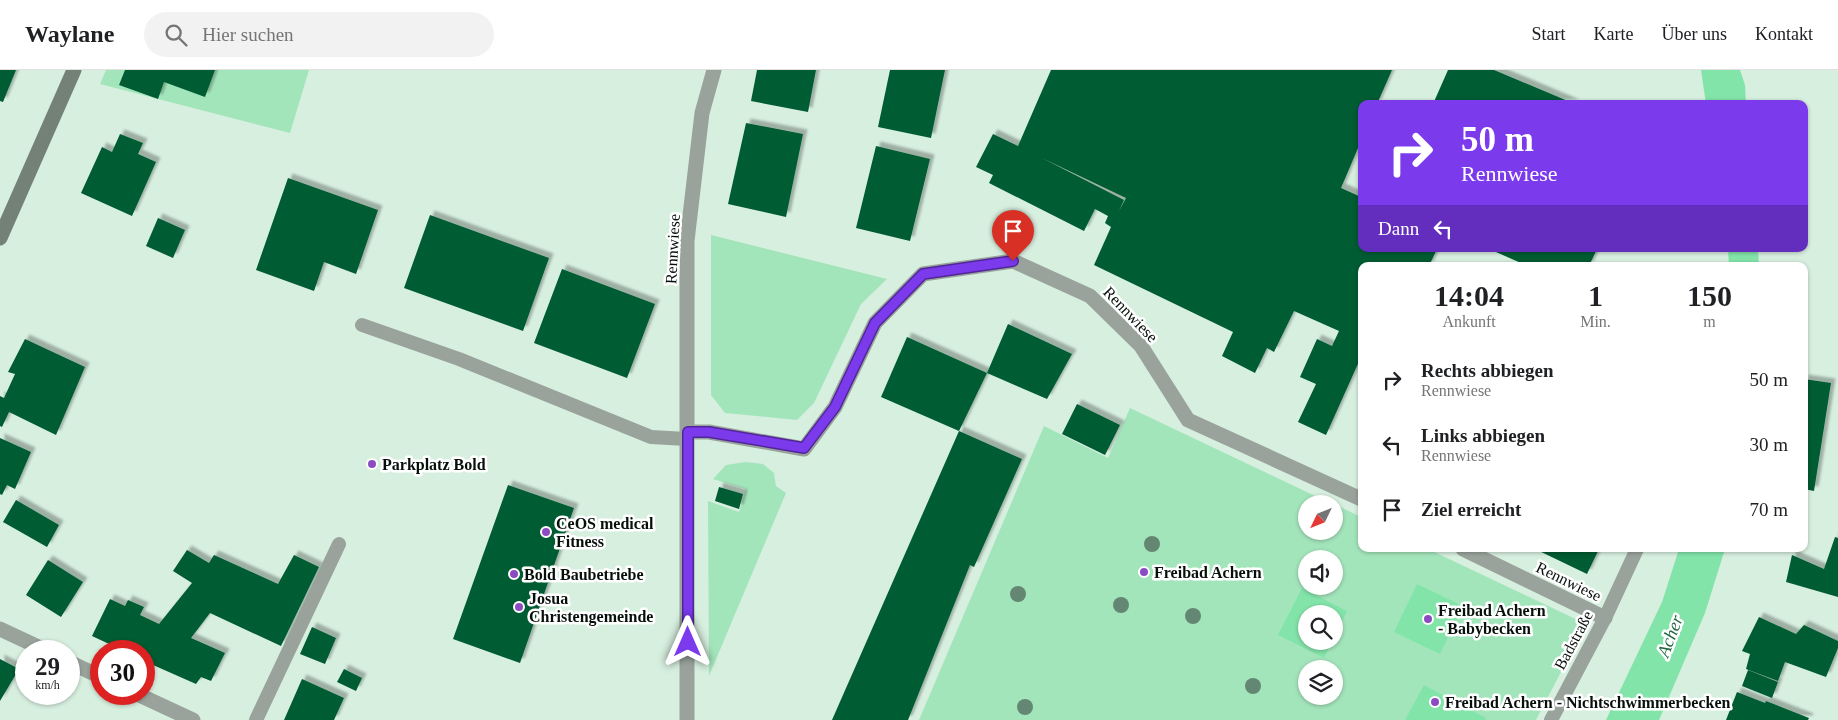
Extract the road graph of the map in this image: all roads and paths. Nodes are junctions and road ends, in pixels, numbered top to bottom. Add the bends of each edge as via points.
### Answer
1 (74, 70) edge
2 (714, 70) edge
3 (0, 238) edge
4 (362, 324) dead end
5 (687, 436) junction
6 (1358, 498) edge
7 (339, 544) dead end
8 (1469, 552) edge
9 (1636, 552) edge
10 (1605, 618) junction
11 (0, 629) edge
12 (24, 640) edge
13 (155, 702) edge
14 (194, 720) edge
15 (256, 720) edge
16 (687, 720) edge
17 (1551, 720) edge

1 - 3 street
2 - 5 street, Rennwiese via 702,113 687,241
4 - 5 lane via 458,358 651,437
5 - 6 street, Rennwiese via 709,432 804,448 835,407 875,323 923,274 1013,261 1090,296 1140,346 1188,420
5 - 16 street, Rennwiese
7 - 15 lane
8 - 10 street, Rennwiese
9 - 10 lane, Badstraße
10 - 17 lane, Badstraße
11 - 12 street
13 - 14 street

